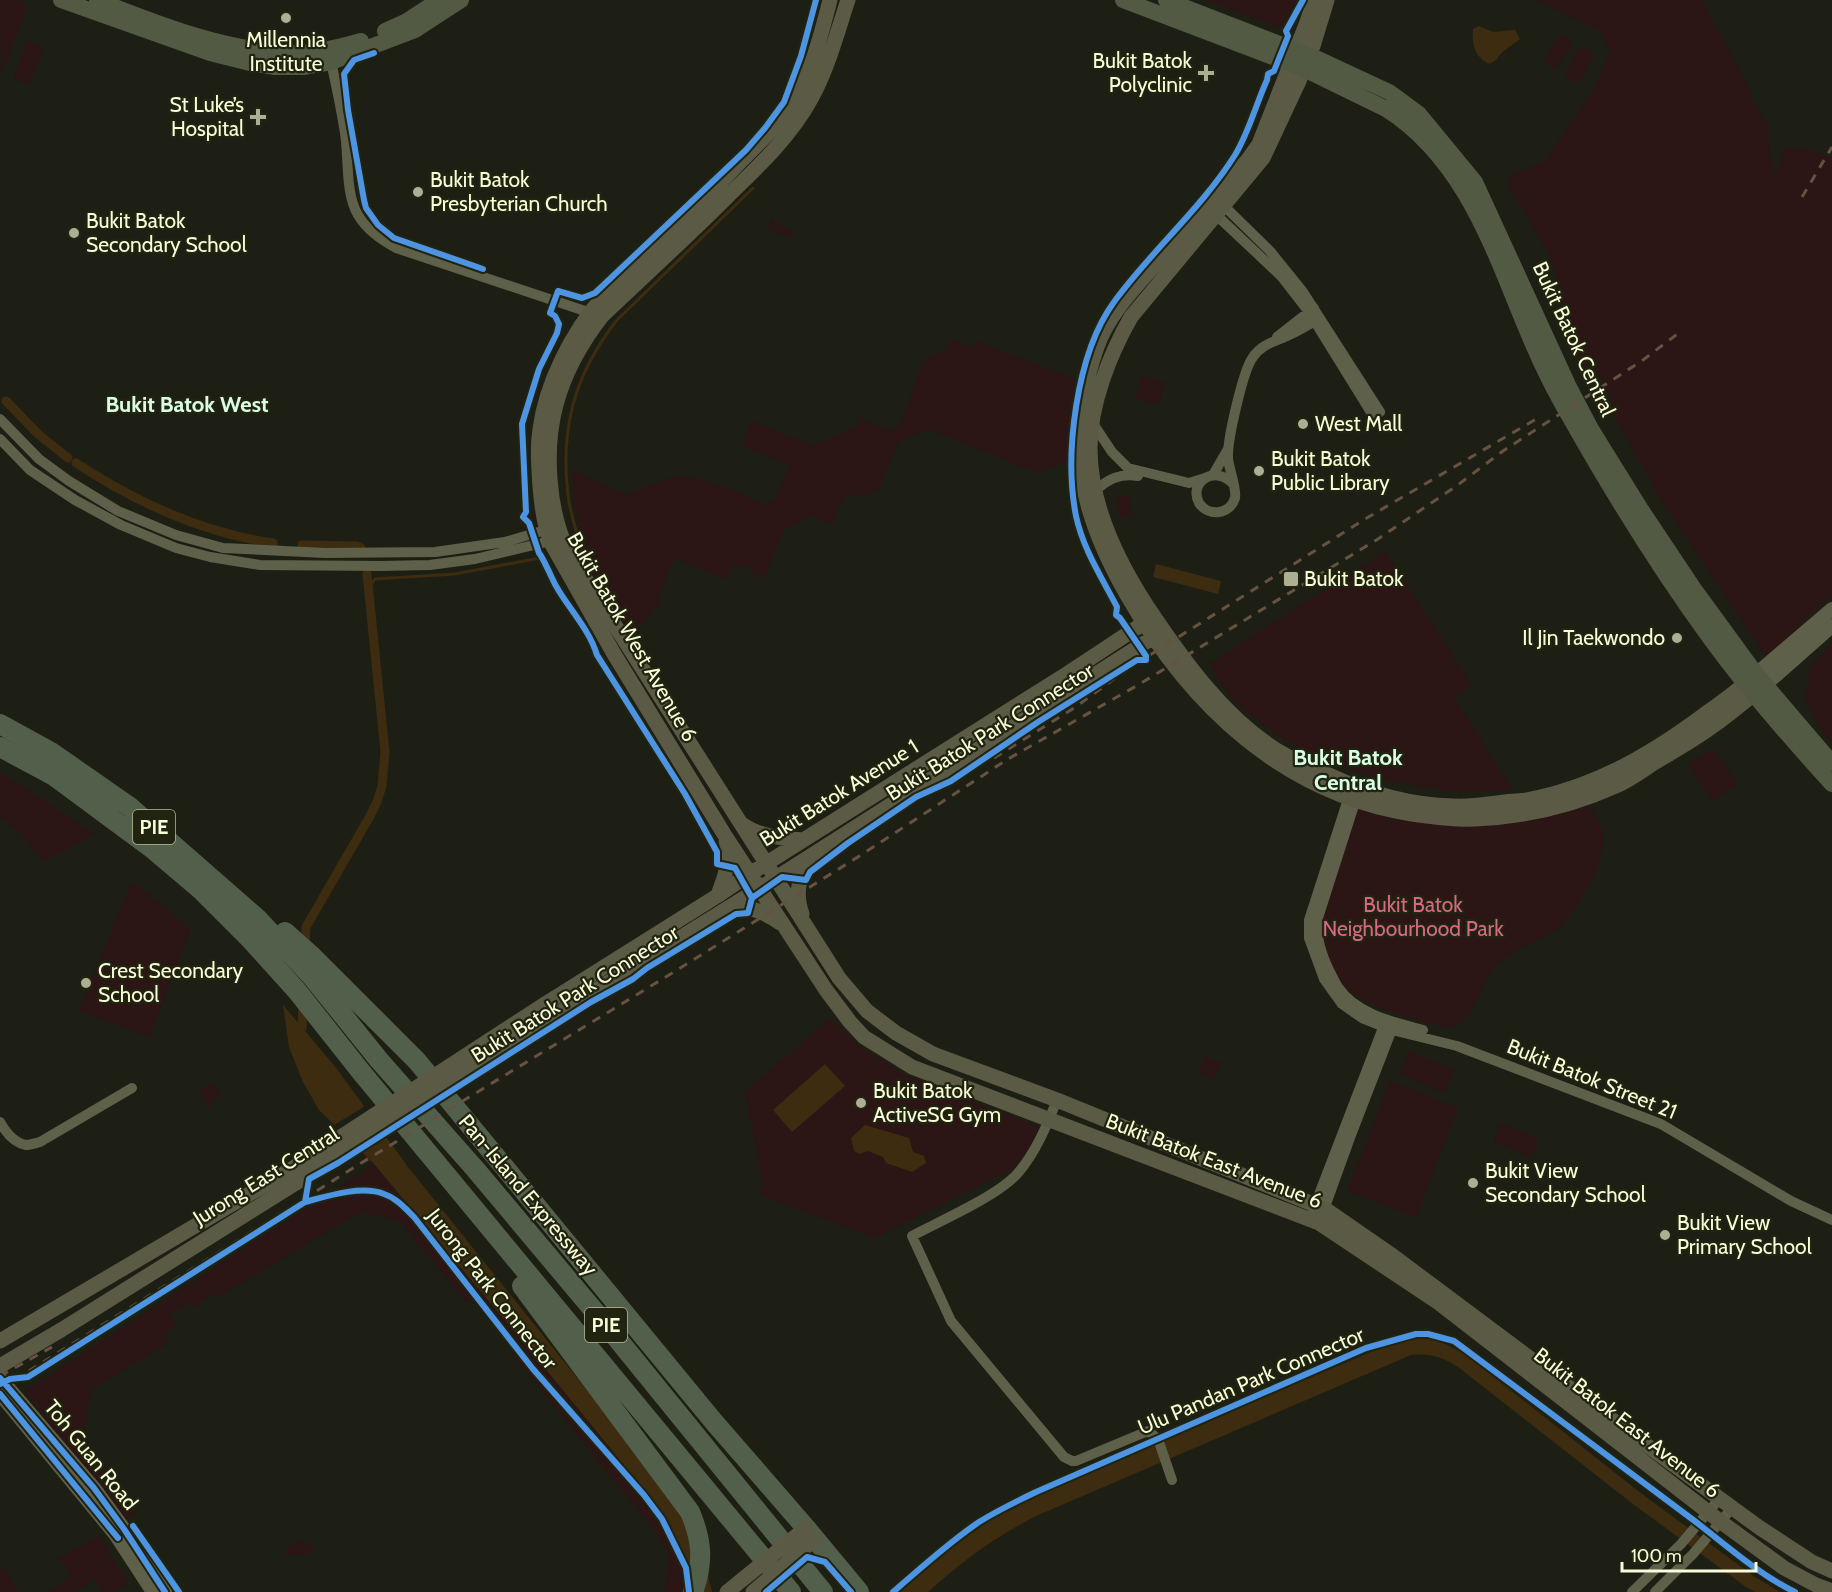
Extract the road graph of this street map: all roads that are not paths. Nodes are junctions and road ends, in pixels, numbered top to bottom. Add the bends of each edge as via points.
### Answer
1 (61, 0) edge
2 (97, 0) edge
3 (438, 0) edge
4 (461, 0) edge
5 (830, 0) edge
6 (848, 0) edge
7 (1123, 0) edge
8 (1167, 0) edge
9 (1314, 0) edge
10 (1327, 0) edge
11 (330, 56) junction
12 (1300, 59) junction
13 (1215, 206) junction
14 (596, 314) junction
15 (1314, 315) junction
16 (1377, 414) dead end
17 (0, 419) edge
18 (1092, 422) junction
19 (0, 439) edge
20 (1228, 448) junction
21 (1210, 475) junction
22 (1233, 484) junction
23 (1095, 491) junction
24 (1199, 503) junction
25 (554, 534) junction
26 (1832, 609) edge
27 (1149, 620) junction
28 (1832, 626) edge
29 (1158, 634) junction
30 (1755, 684) junction
31 (0, 724) edge
32 (0, 747) edge
33 (1832, 763) edge
34 (1832, 784) edge
35 (1354, 793) junction
36 (738, 820) junction
37 (724, 834) junction
38 (802, 840) junction
39 (809, 857) junction
40 (766, 863) junction
41 (751, 873) junction
42 (776, 878) junction
43 (760, 888) junction
44 (717, 896) junction
45 (733, 905) junction
46 (805, 925) junction
47 (784, 926) junction
48 (304, 955) junction
49 (548, 1011) junction
50 (1389, 1024) junction
51 (132, 1088) dead end
52 (1057, 1100) junction
53 (1049, 1119) junction
54 (0, 1122) edge
55 (440, 1168) junction
56 (293, 1177) junction
57 (1832, 1213) edge
58 (1317, 1214) junction
59 (1832, 1220) edge
60 (0, 1341) edge
61 (0, 1366) edge
62 (0, 1378) edge
63 (0, 1394) edge
64 (1172, 1480) dead end
65 (1720, 1498) junction
66 (1732, 1508) junction
67 (1715, 1517) junction
68 (811, 1533) junction
69 (1832, 1571) edge
70 (1832, 1591) edge
71 (153, 1592) edge
72 (165, 1592) edge
73 (693, 1592) edge
74 (727, 1592) edge
75 (753, 1592) edge
76 (791, 1592) edge
77 (822, 1592) edge
78 (859, 1592) edge
79 (1632, 1592) edge
80 (1655, 1592) edge

1 - 11 main road via 210,53 250,63 303,67
2 - 11 main road via 189,33 251,49
3 - 11 main road via 407,21
4 - 11 main road via 416,30
5 - 14 main road, Bukit Batok West Avenue 6 via 810,64 792,104 731,172 636,263
6 - 14 main road, Bukit Batok West Avenue 6 via 812,98 783,140 689,235
7 - 12 main road
8 - 12 main road
9 - 12 main road
10 - 12 main road
11 - 14 street via 345,132 351,193 366,226 396,248
12 - 13 main road via 1263,158
12 - 30 main road, Bukit Batok Central via 1397,116 1425,141 1465,190 1546,373 1575,427 1710,638
13 - 15 street via 1275,258
13 - 18 main road via 1131,316 1116,344
13 - 27 main road via 1122,302 1102,333 1081,413 1082,477 1099,542 1111,568
14 - 25 main road, Bukit Batok West Avenue 6 via 577,332 564,357 546,399 540,428 540,495
15 - 16 street
15 - 20 street via 1254,355 1246,368
17 - 25 street via 39,459 118,511 176,535 223,548 418,553
18 - 21 street via 1128,468 1189,483
18 - 23 main road via 1090,456
19 - 25 street via 30,470 75,500 176,548 219,559 260,565 430,565 476,559
20 - 21 street
20 - 22 street
21 - 22 street via 1221,475
21 - 24 street via 1197,491
22 - 24 street via 1234,501 1225,511 1211,512
23 - 24 street via 1106,481 1125,474 1185,489
23 - 27 main road via 1115,549
25 - 36 main road, Bukit Batok West Avenue 6
25 - 37 main road, Bukit Batok West Avenue 6 via 614,654
26 - 30 street
27 - 29 main road
27 - 38 main road, Bukit Batok Avenue 1
28 - 30 street
29 - 35 main road via 1192,688 1243,738 1307,780
29 - 39 main road, Bukit Batok Avenue 1
30 - 33 main road
30 - 34 main road
30 - 35 main road via 1610,774 1534,799 1453,806
31 - 48 highway, PIE via 51,752 130,807 258,919 275,926
32 - 55 highway, PIE via 54,776 154,850 200,890 303,999
35 - 50 street, Bukit Batok Street 21 via 1317,921 1317,938 1324,961 1347,998
36 - 38 main road via 759,833
36 - 40 main road, Bukit Batok West Avenue 6
37 - 41 main road, Bukit Batok West Avenue 6
37 - 44 main road via 727,866
38 - 40 main road, Bukit Batok Avenue 1
39 - 42 main road, Bukit Batok Avenue 1
39 - 46 main road via 798,887
40 - 41 main road, Bukit Batok Avenue 1
40 - 42 main road, Bukit Batok East Avenue 6
41 - 43 main road, Bukit Batok East Avenue 6
41 - 44 main road, Bukit Batok Avenue 1
42 - 43 main road, Bukit Batok Avenue 1
42 - 46 main road, Bukit Batok East Avenue 6
43 - 45 main road, Bukit Batok Avenue 1
43 - 47 main road, Bukit Batok East Avenue 6
44 - 49 main road, Bukit Batok Avenue 1
45 - 47 main road via 761,912
45 - 49 main road, Bukit Batok Avenue 1
46 - 52 main road, Bukit Batok East Avenue 6 via 843,983 867,1011 896,1033 933,1054
47 - 53 main road, Bukit Batok East Avenue 6 via 832,998 864,1037 912,1067
48 - 68 highway via 417,1061 714,1422
48 - 77 highway, Pan-Island Expressway / PIE via 313,978 603,1322
49 - 56 main road, Jurong East Central, bridge
50 - 57 street, Bukit Batok Street 21 via 1459,1040 1666,1119 1771,1182
50 - 58 street via 1342,1131
50 - 59 street, Bukit Batok Street 21 via 1661,1124 1774,1191
51 - 54 street via 40,1142 26,1145 16,1140
52 - 53 street
52 - 58 main road, Bukit Batok East Avenue 6
53 - 58 main road, Bukit Batok East Avenue 6
53 - 64 street via 1030,1155 1009,1182 912,1236 951,1321 1064,1457 1076,1461 1146,1431 1159,1441
55 - 73 highway via 495,1250 690,1512 699,1533 701,1566
55 - 76 highway, PIE
56 - 60 main road, Jurong East Central
56 - 61 main road, Jurong East Central
58 - 65 main road, Bukit Batok East Avenue 6 via 1393,1256
58 - 67 main road, Bukit Batok East Avenue 6
62 - 72 street, Toh Guan Road via 94,1488
63 - 71 street, Toh Guan Road via 116,1534
65 - 66 main road, Bukit Batok East Avenue 6
65 - 67 street
66 - 67 street
66 - 69 main road, Bukit Batok East Avenue 6 via 1812,1562
67 - 70 main road, Bukit Batok East Avenue 6 via 1784,1568
67 - 79 street via 1694,1530
67 - 80 street via 1706,1539
68 - 74 main road, bridge
68 - 75 main road, bridge
68 - 78 highway

